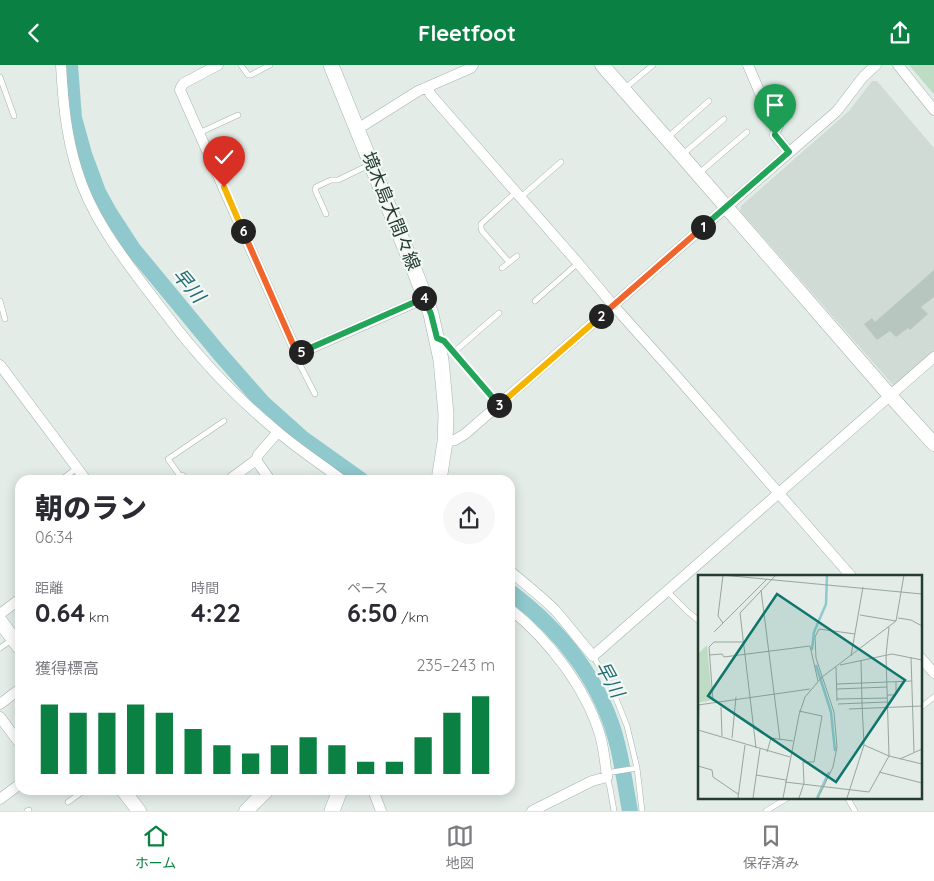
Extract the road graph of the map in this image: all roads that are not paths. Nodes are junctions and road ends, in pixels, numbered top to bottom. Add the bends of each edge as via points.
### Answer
1 (61, 65) edge
2 (218, 65) edge
3 (241, 65) edge
4 (270, 65) edge
5 (331, 65) edge
6 (473, 65) edge
7 (602, 65) edge
8 (653, 65) edge
9 (748, 65) edge
10 (876, 65) edge
11 (898, 65) edge
12 (0, 77) edge
13 (427, 87) junction
14 (623, 90) junction
15 (709, 101) dead end
16 (934, 110) edge
17 (238, 115) dead end
18 (14, 117) dead end
19 (724, 119) dead end
20 (357, 127) junction
21 (747, 132) dead end
22 (199, 133) junction
23 (666, 138) junction
24 (789, 152) junction
25 (682, 156) junction
26 (561, 162) dead end
27 (372, 164) junction
28 (698, 175) junction
29 (518, 195) junction
30 (726, 207) junction
31 (326, 214) dead end
32 (517, 256) dead end
33 (509, 262) junction
34 (578, 263) junction
35 (502, 268) dead end
36 (425, 297) junction
37 (0, 301) edge
38 (535, 301) dead end
39 (613, 305) junction
40 (500, 313) dead end
41 (5, 319) dead end
42 (437, 338) junction
43 (454, 352) junction
44 (300, 353) junction
45 (934, 357) edge
46 (0, 365) edge
47 (316, 394) dead end
48 (890, 395) junction
49 (499, 405) junction
50 (224, 421) dead end
51 (278, 432) junction
52 (445, 442) junction
53 (934, 444) edge
54 (256, 460) junction
55 (77, 468) junction
56 (68, 475) edge
57 (82, 475) edge
58 (178, 475) edge
59 (236, 475) edge
60 (266, 475) edge
61 (335, 475) edge
62 (440, 475) edge
63 (779, 493) junction
64 (515, 575) edge
65 (850, 575) edge
66 (668, 591) junction
67 (15, 603) edge
68 (515, 613) edge
69 (0, 614) edge
70 (698, 620) edge
71 (0, 621) edge
72 (15, 637) edge
73 (15, 641) edge
74 (0, 648) edge
75 (593, 656) junction
76 (922, 659) edge
77 (934, 673) edge
78 (15, 693) edge
79 (934, 697) edge
80 (0, 704) edge
81 (922, 706) edge
82 (0, 717) edge
83 (15, 738) edge
84 (635, 768) junction
85 (608, 774) junction
86 (15, 788) edge
87 (78, 795) edge
88 (127, 795) edge
89 (262, 795) edge
90 (338, 795) edge
91 (375, 795) edge
92 (0, 799) edge
93 (786, 799) edge
94 (848, 799) edge
95 (68, 802) dead end
96 (139, 811) edge
97 (246, 811) edge
98 (332, 811) edge
99 (381, 811) edge
100 (532, 811) edge
101 (614, 811) edge
102 (642, 811) edge
103 (766, 811) edge
104 (855, 811) edge

1 - 51 street via 67,132 77,171 106,231 199,355
2 - 22 street via 184,83 180,90
3 - 4 lane via 251,75
5 - 20 main road, 境木島大間々線
6 - 13 street
7 - 14 street
8 - 14 lane
9 - 24 street via 760,93 779,123 775,135
10 - 24 street via 837,111
11 - 16 street
12 - 18 lane
13 - 20 street
13 - 29 street
14 - 23 street
15 - 23 lane
17 - 22 lane
19 - 25 lane
20 - 27 main road, 境木島大間々線
21 - 28 lane
22 - 44 street via 296,351
23 - 25 street
24 - 30 street
25 - 28 street
26 - 29 lane
27 - 31 lane via 316,187
27 - 36 main road, 境木島大間々線
28 - 30 street
29 - 33 lane via 480,228
29 - 34 street
30 - 39 street
30 - 48 street
32 - 33 lane
33 - 35 lane
34 - 38 lane
34 - 39 street
36 - 42 main road, 境木島大間々線
36 - 44 street
37 - 41 lane
39 - 49 street
39 - 63 street
40 - 43 lane
42 - 43 lane
42 - 52 main road, 境木島大間々線 via 444,385
43 - 49 lane
44 - 47 lane via 299,363
45 - 48 street
46 - 55 street
48 - 53 street
48 - 63 street
49 - 52 street via 465,434
50 - 58 lane via 168,459
51 - 54 street
51 - 61 street
52 - 62 main road, 境木島大間々線
54 - 59 street
54 - 60 street
55 - 56 lane
55 - 57 street
63 - 65 street
63 - 66 street
64 - 75 street via 554,609
66 - 70 lane
66 - 75 street
67 - 69 street
68 - 85 street via 549,646 579,689 600,734
71 - 72 street
73 - 74 lane
75 - 84 lane via 611,686 627,725
76 - 77 street
78 - 80 street
79 - 81 lane
82 - 83 street
84 - 85 lane
84 - 102 lane
85 - 100 street
85 - 101 lane
86 - 92 street
87 - 95 lane
88 - 96 street
89 - 97 street
90 - 98 main road
91 - 99 street
93 - 103 lane
94 - 104 lane

